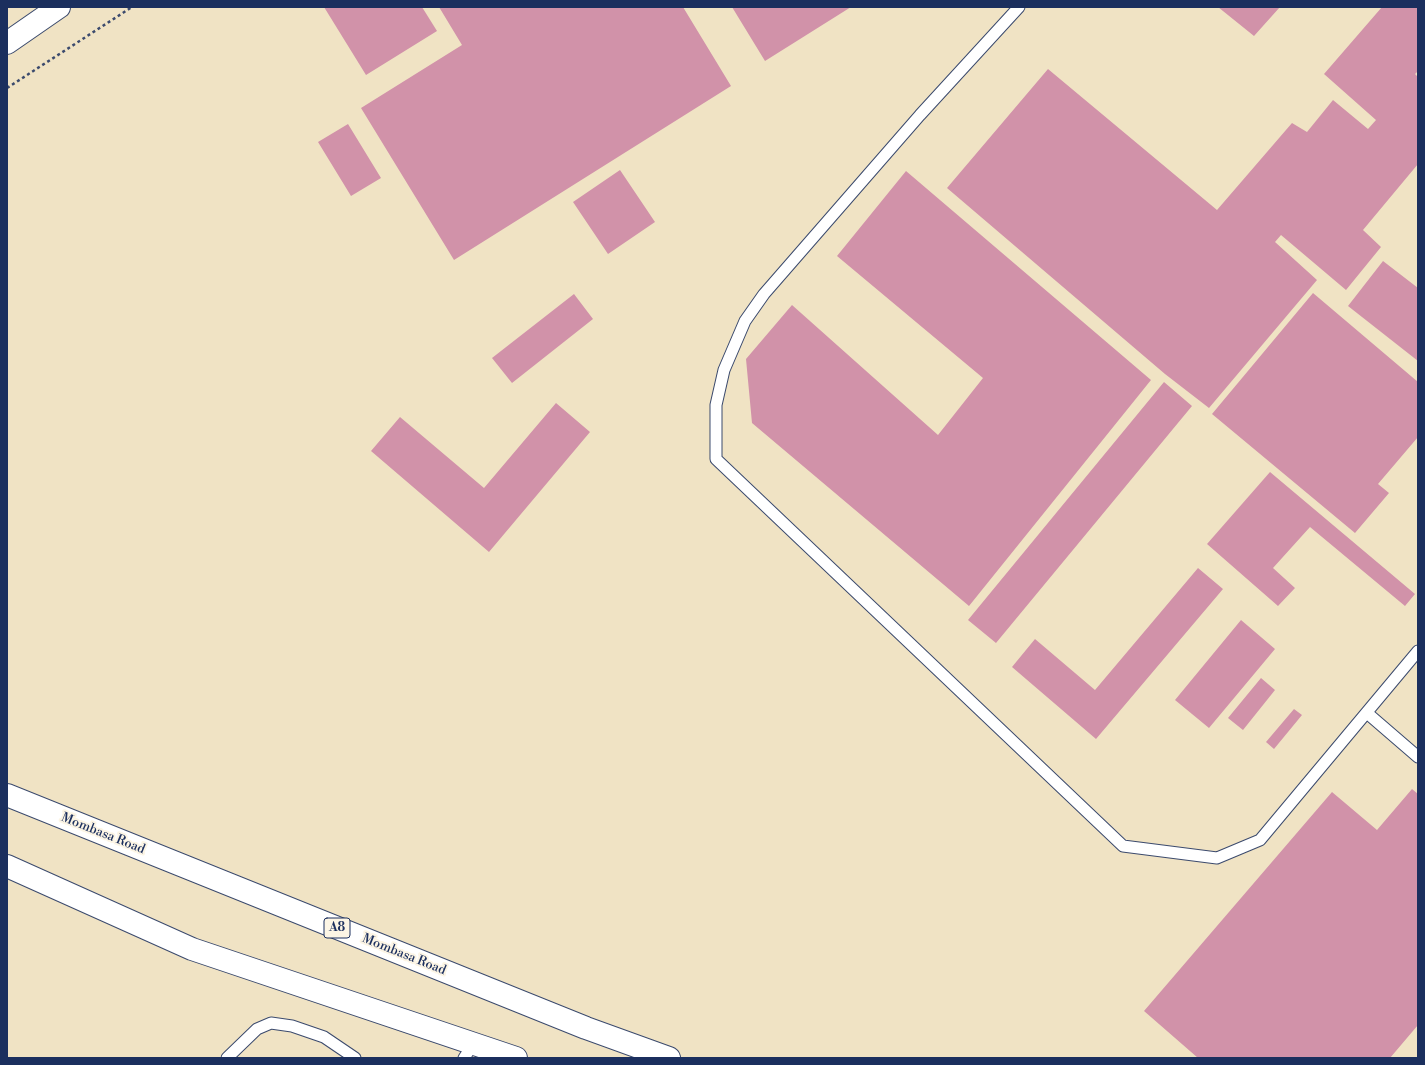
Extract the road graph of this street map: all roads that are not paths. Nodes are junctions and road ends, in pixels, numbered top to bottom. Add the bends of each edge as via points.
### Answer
1 (59, 7) edge
2 (1019, 7) edge
3 (7, 43) edge
4 (1418, 652) edge
5 (1366, 713) junction
6 (1418, 757) edge
7 (7, 795) edge
8 (7, 866) edge
9 (469, 1050) edge
10 (227, 1058) edge
11 (355, 1058) edge
12 (516, 1058) edge
13 (669, 1058) edge

1 - 3 main road
2 - 5 lane via 920,115 764,294 745,321 724,370 716,405 716,459 1123,846 1217,858 1260,840
4 - 5 lane
5 - 6 lane
7 - 13 main road, Mombasa Road / A8 via 586,1028
8 - 9 main road via 192,948
9 - 12 main road
10 - 11 lane via 257,1029 271,1024 292,1026 324,1037

